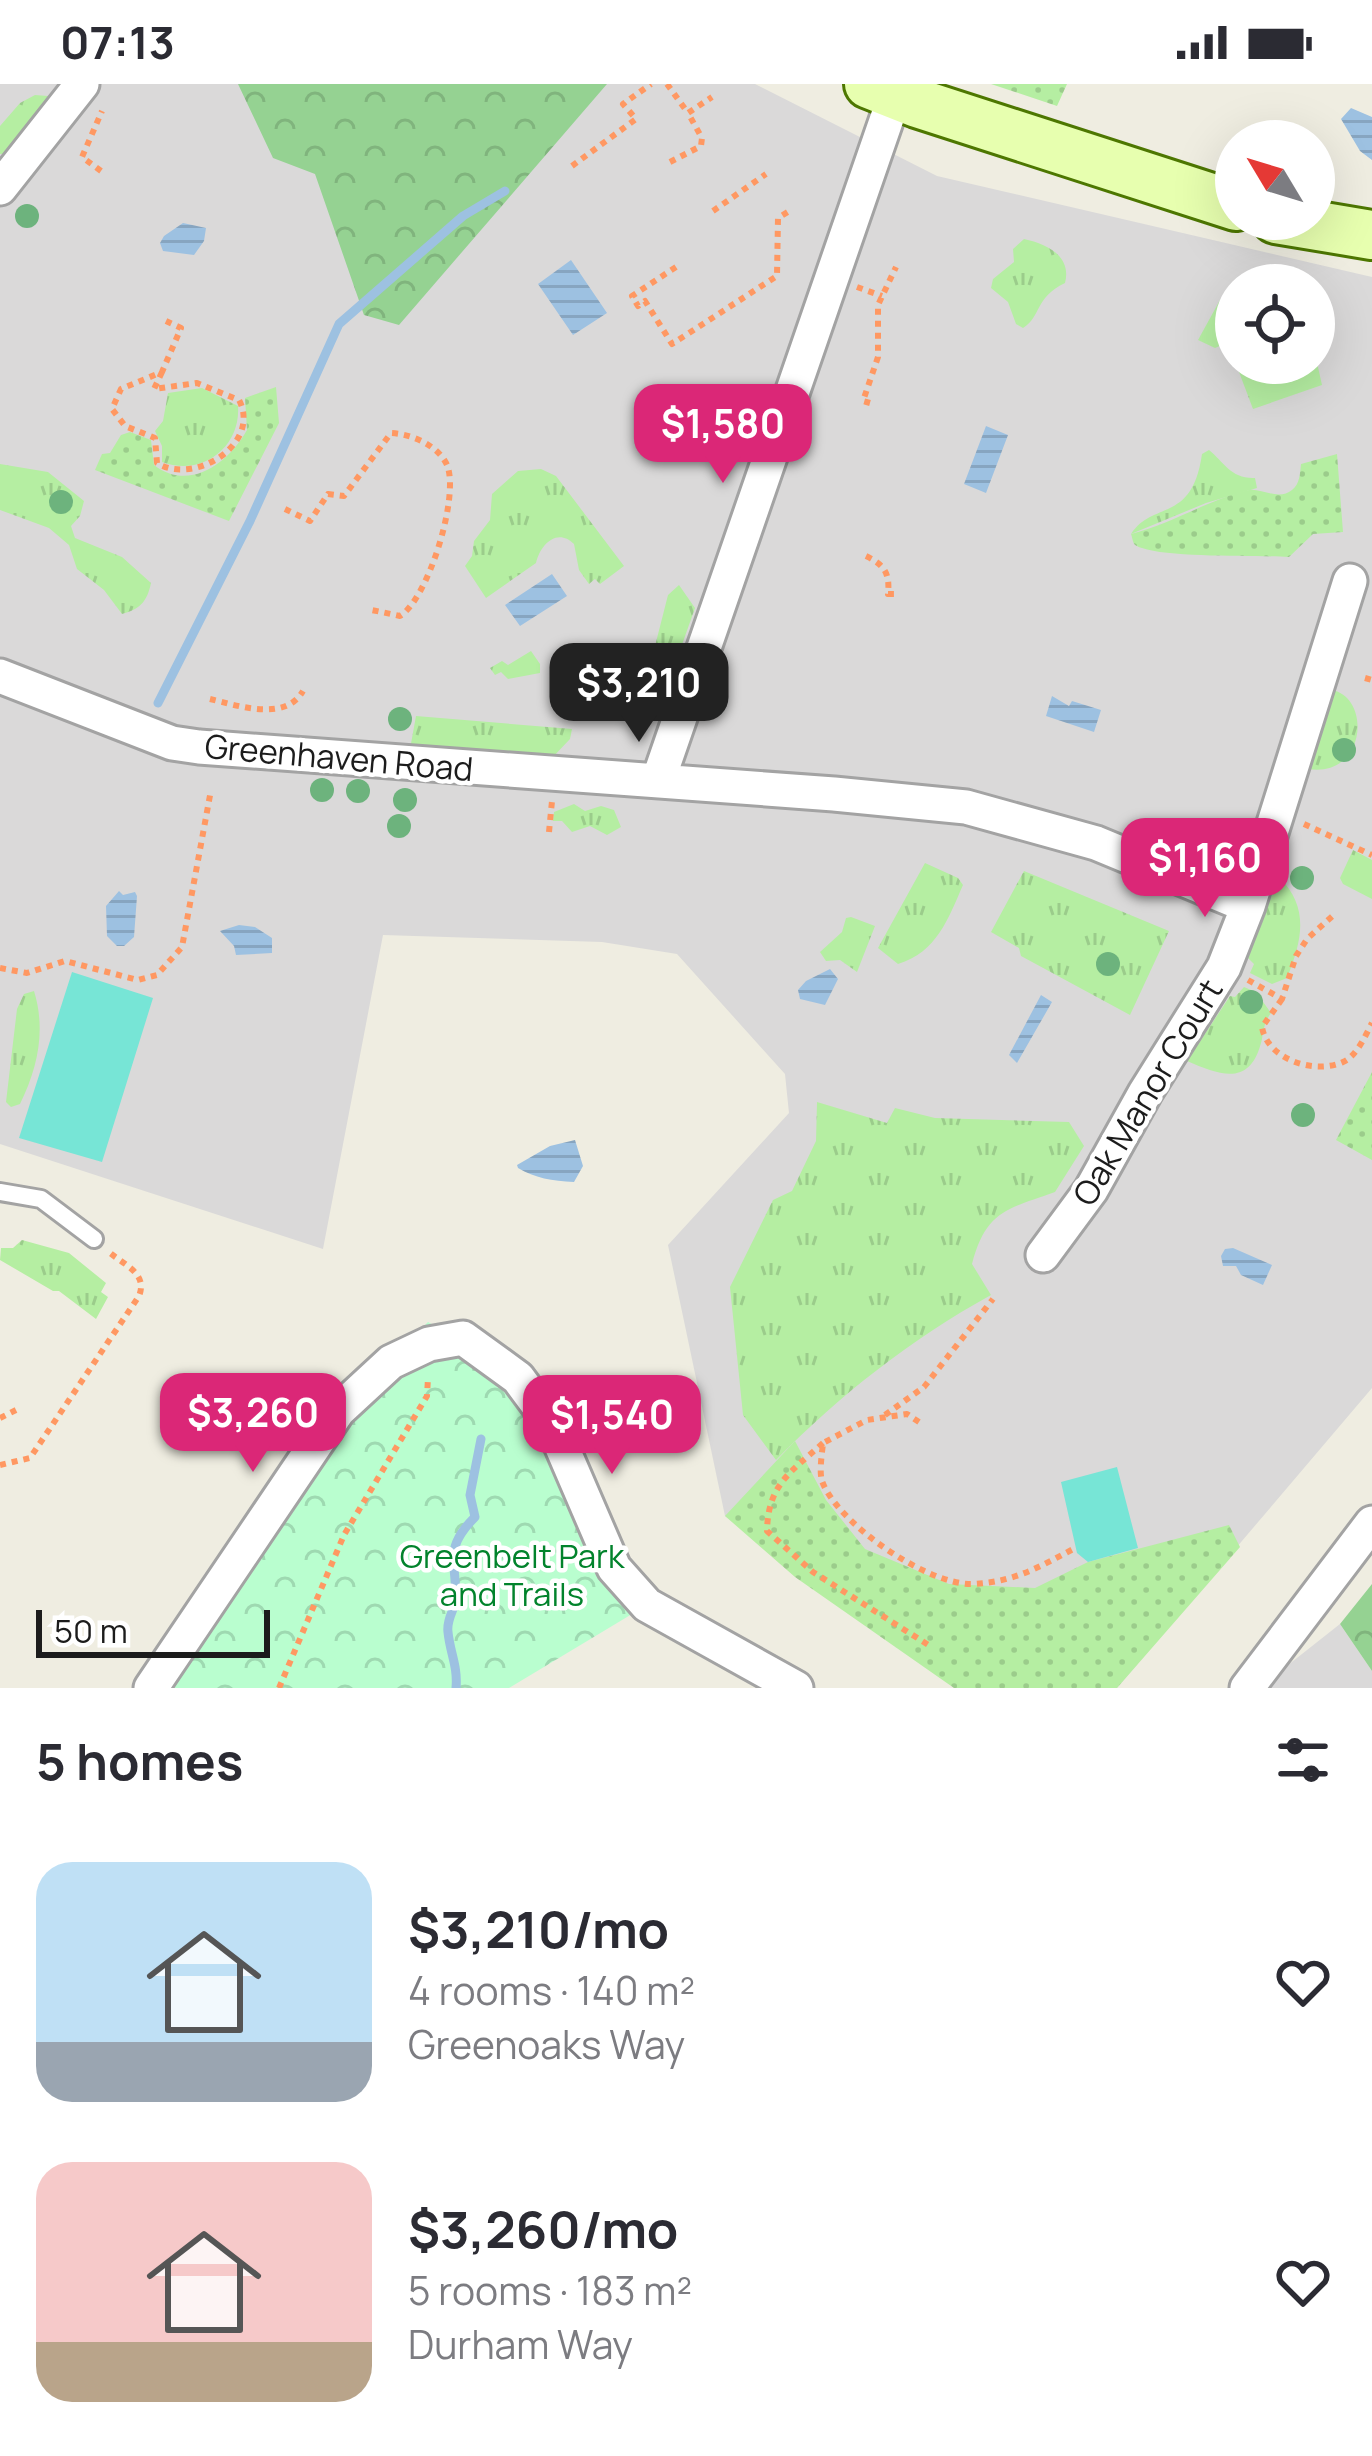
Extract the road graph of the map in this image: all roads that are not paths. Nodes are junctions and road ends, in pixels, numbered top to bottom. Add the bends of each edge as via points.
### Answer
1 (93, 90) edge
2 (882, 90) edge
3 (0, 188) edge
4 (1215, 199) edge
5 (1335, 229) edge
6 (1372, 235) edge
7 (1350, 581) dead end
8 (0, 676) edge
9 (658, 781) junction
10 (1247, 906) junction
11 (0, 1192) edge
12 (94, 1239) road end
13 (1043, 1255) dead end
14 (1372, 1523) edge
15 (151, 1688) edge
16 (796, 1688) edge
17 (1246, 1688) edge

1 - 3 street
2 - 4 main road
2 - 9 street
5 - 6 main road
7 - 10 street, Oak Manor Court
8 - 9 street, Greenhaven Road via 172,743
9 - 10 street, Greenhaven Road via 966,807 1096,843
10 - 13 street, Oak Manor Court via 1224,968
11 - 12 lane via 41,1199
14 - 17 street
15 - 16 street via 338,1411 391,1362 463,1338 518,1378 552,1424 614,1568 647,1605

